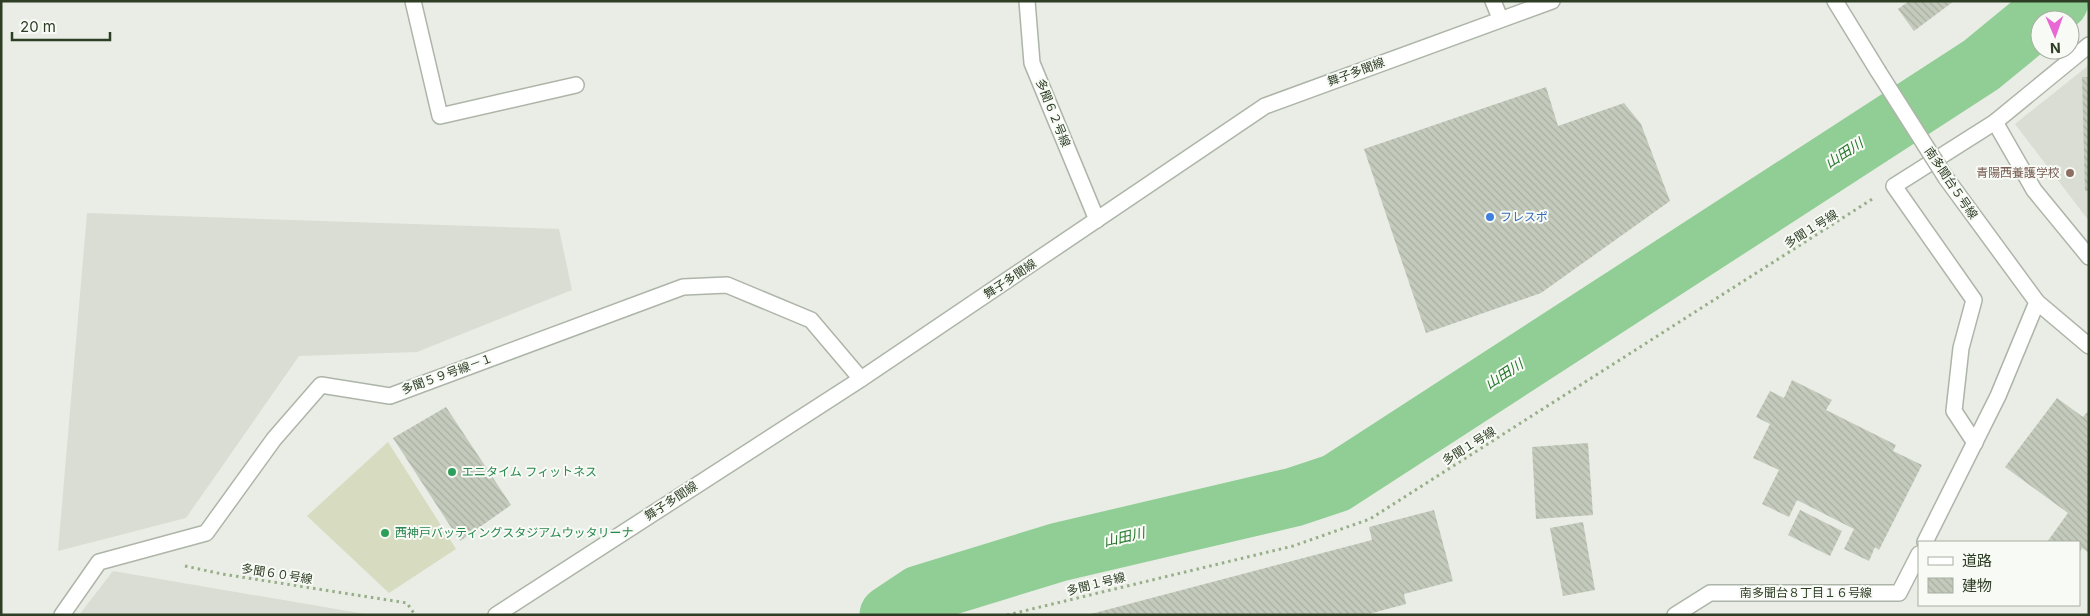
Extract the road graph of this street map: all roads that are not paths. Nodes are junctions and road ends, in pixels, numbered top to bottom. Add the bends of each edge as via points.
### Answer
1 (413, 1) edge
2 (1027, 1) edge
3 (1493, 1) edge
4 (1552, 1) edge
5 (1835, 1) edge
6 (1500, 18) junction
7 (2089, 45) edge
8 (576, 85) dead end
9 (1995, 122) junction
10 (1097, 220) junction
11 (2089, 257) edge
12 (2036, 302) junction
13 (2089, 346) edge
14 (862, 379) junction
15 (1974, 443) junction
16 (1925, 541) edge
17 (1918, 556) edge
18 (62, 615) edge
19 (496, 615) edge
20 (1675, 615) edge

1 - 8 street via 440,116
2 - 10 street, 多聞６２号線 via 1032,64
3 - 6 street
4 - 6 street, 舞子多聞線
5 - 12 street, 南多聞台５号線, bridge via 1946,178
6 - 10 street, 舞子多聞線 via 1265,106
7 - 9 street
9 - 11 street via 2034,190
9 - 15 street via 1894,186 1974,300 1961,348 1954,410
10 - 14 street, 舞子多聞線
12 - 13 street, 南多聞台５号線
12 - 15 street via 1998,396
14 - 18 street, 多聞５９号線－１ via 811,320 727,286 683,287 390,396 321,385 274,439 206,533 99,562
14 - 19 street, 舞子多聞線
15 - 16 street
17 - 20 street, 南多聞台８丁目１６号線 via 1899,593 1710,593

